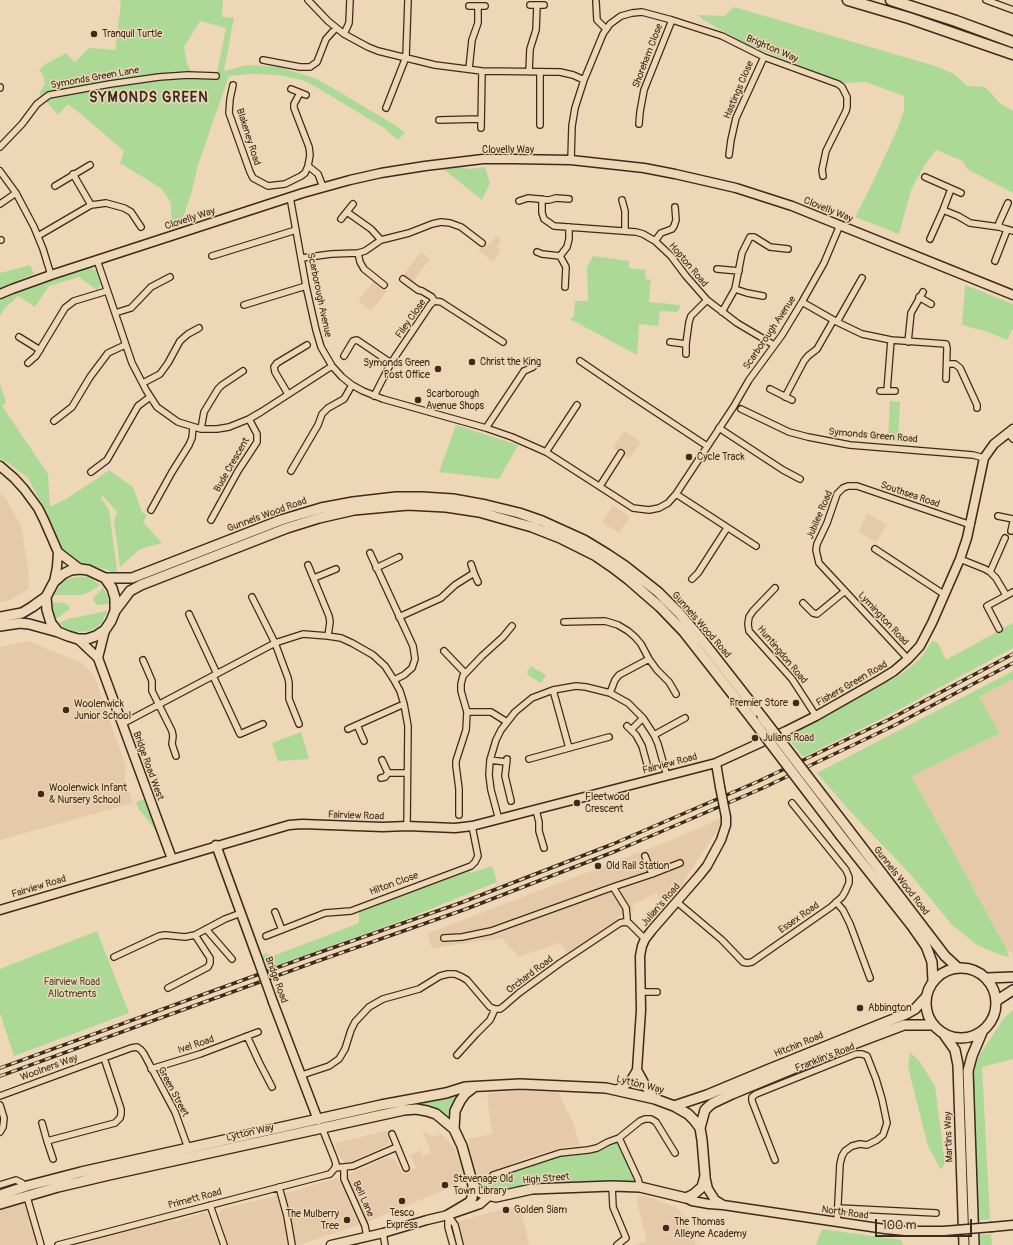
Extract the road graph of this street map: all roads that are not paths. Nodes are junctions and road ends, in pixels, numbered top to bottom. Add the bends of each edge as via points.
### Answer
1 (308, 0) edge
2 (350, 0) edge
3 (408, 0) edge
4 (848, 0) edge
5 (892, 0) edge
6 (986, 0) edge
7 (998, 2) edge
8 (530, 5) dead end
9 (537, 5) junction
10 (544, 5) dead end
11 (469, 6) dead end
12 (478, 6) junction
13 (485, 6) dead end
14 (603, 8) dead end
15 (1013, 10) edge
16 (672, 20) junction
17 (336, 28) junction
18 (606, 29) junction
19 (344, 34) junction
20 (1013, 42) edge
21 (1013, 54) edge
22 (406, 57) junction
23 (764, 57) junction
24 (263, 60) dead end
25 (468, 69) junction
26 (482, 71) junction
27 (529, 72) junction
28 (540, 72) junction
29 (216, 76) dead end
30 (584, 80) junction
31 (233, 85) dead end
32 (291, 89) dead end
33 (300, 93) junction
34 (306, 95) dead end
35 (386, 108) dead end
36 (481, 119) junction
37 (439, 120) dead end
38 (639, 124) dead end
39 (540, 125) dead end
40 (481, 128) dead end
41 (1, 145) edge
42 (729, 155) dead end
43 (571, 160) junction
44 (90, 165) dead end
45 (308, 166) junction
46 (0, 171) edge
47 (73, 174) junction
48 (823, 176) dead end
49 (925, 177) dead end
50 (55, 186) dead end
51 (323, 187) junction
52 (951, 189) junction
53 (16, 193) junction
54 (961, 193) dead end
55 (290, 197) junction
56 (542, 199) junction
57 (569, 199) dead end
58 (622, 200) dead end
59 (519, 201) dead end
60 (1008, 202) dead end
61 (0, 204) edge
62 (352, 204) dead end
63 (91, 205) junction
64 (675, 207) dead end
65 (943, 210) junction
66 (347, 212) junction
67 (341, 219) dead end
68 (840, 225) junction
69 (141, 226) dead end
70 (569, 227) junction
71 (999, 228) junction
72 (296, 230) junction
73 (625, 230) junction
74 (1010, 230) edge
75 (38, 236) junction
76 (930, 239) dead end
77 (381, 240) junction
78 (655, 241) junction
79 (482, 242) dead end
80 (788, 249) dead end
81 (537, 252) dead end
82 (358, 253) junction
83 (212, 256) dead end
84 (560, 256) junction
85 (302, 258) junction
86 (97, 260) junction
87 (995, 261) dead end
88 (717, 269) dead end
89 (739, 271) junction
90 (51, 275) junction
91 (170, 277) dead end
92 (862, 278) dead end
93 (403, 279) dead end
94 (384, 285) dead end
95 (306, 286) junction
96 (565, 287) dead end
97 (735, 289) junction
98 (107, 291) junction
99 (0, 294) edge
100 (1013, 295) edge
101 (763, 296) dead end
102 (707, 300) junction
103 (434, 301) junction
104 (802, 302) junction
105 (931, 304) dead end
106 (244, 306) dead end
107 (722, 312) junction
108 (115, 314) junction
109 (835, 322) junction
110 (199, 328) dead end
111 (19, 337) dead end
112 (891, 340) junction
113 (503, 342) dead end
114 (670, 342) dead end
115 (908, 342) junction
116 (686, 344) junction
117 (126, 345) junction
118 (307, 345) dead end
119 (774, 345) junction
120 (40, 350) junction
121 (686, 354) dead end
122 (344, 356) dead end
123 (580, 361) dead end
124 (536, 362) dead end
125 (28, 363) dead end
126 (391, 363) junction
127 (947, 364) junction
128 (332, 366) junction
129 (243, 371) dead end
130 (946, 379) dead end
131 (143, 383) junction
132 (352, 385) junction
133 (770, 389) dead end
134 (895, 392) dead end
135 (288, 394) junction
136 (374, 396) junction
137 (150, 397) junction
138 (786, 397) junction
139 (792, 400) dead end
140 (577, 405) dead end
141 (977, 408) dead end
142 (741, 409) dead end
143 (249, 419) junction
144 (54, 421) dead end
145 (194, 427) junction
146 (486, 428) junction
147 (719, 428) junction
148 (201, 429) junction
149 (1011, 434) edge
150 (707, 446) junction
151 (546, 452) junction
152 (621, 453) dead end
153 (984, 458) junction
154 (0, 466) edge
155 (291, 471) dead end
156 (90, 472) dead end
157 (800, 479) dead end
158 (600, 486) junction
159 (843, 488) joint
160 (676, 494) junction
161 (151, 510) dead end
162 (998, 516) dead end
163 (1013, 519) edge
164 (211, 520) dead end
165 (1013, 522) edge
166 (971, 525) junction
167 (727, 528) junction
168 (1011, 531) dead end
169 (1004, 538) dead end
170 (756, 546) dead end
171 (875, 549) dead end
172 (816, 550) joint
173 (58, 552) junction
174 (370, 553) dead end
175 (399, 557) dead end
176 (960, 559) junction
177 (471, 564) dead end
178 (308, 565) dead end
179 (376, 568) junction
180 (80, 569) junction
181 (336, 569) dead end
182 (990, 572) junction
183 (474, 573) junction
184 (105, 578) junction
185 (314, 578) junction
186 (692, 579) dead end
187 (54, 582) junction
188 (478, 582) dead end
189 (775, 588) dead end
190 (845, 591) junction
191 (1013, 592) edge
192 (945, 595) junction
193 (1006, 595) junction
194 (46, 597) junction
195 (252, 597) dead end
196 (803, 603) dead end
197 (115, 611) junction
198 (189, 614) dead end
199 (0, 617) edge
200 (399, 617) junction
201 (564, 622) dead end
202 (0, 626) edge
203 (512, 626) dead end
204 (1000, 629) dead end
205 (105, 630) junction
206 (58, 632) junction
207 (328, 636) junction
208 (78, 638) junction
209 (274, 643) junction
210 (444, 651) dead end
211 (98, 658) junction
212 (649, 659) junction
213 (908, 659) junction
214 (143, 660) dead end
215 (465, 673) junction
216 (215, 675) junction
217 (394, 680) junction
218 (553, 690) junction
219 (610, 693) junction
220 (676, 694) dead end
221 (404, 704) junction
222 (159, 705) junction
223 (467, 712) junction
224 (816, 716) junction
225 (643, 718) junction
226 (685, 718) dead end
227 (507, 722) junction
228 (122, 724) junction
229 (264, 724) dead end
230 (299, 724) dead end
231 (357, 725) junction
232 (348, 729) dead end
233 (654, 735) junction
234 (609, 737) dead end
235 (364, 741) dead end
236 (569, 748) junction
237 (176, 756) dead end
238 (529, 759) dead end
239 (382, 760) dead end
240 (490, 760) junction
241 (716, 763) junction
242 (647, 764) dead end
243 (407, 772) junction
244 (388, 773) junction
245 (666, 776) junction
246 (381, 778) dead end
247 (510, 801) dead end
248 (792, 803) dead end
249 (536, 810) junction
250 (459, 815) dead end
251 (500, 820) junction
252 (407, 826) junction
253 (472, 826) junction
254 (844, 833) junction
255 (216, 845) junction
256 (544, 848) dead end
257 (645, 856) dead end
258 (172, 859) junction
259 (680, 863) dead end
260 (652, 874) junction
261 (613, 887) junction
262 (677, 902) junction
263 (836, 902) junction
264 (0, 910) edge
265 (275, 912) dead end
266 (241, 913) junction
267 (627, 922) junction
268 (206, 930) junction
269 (282, 930) junction
270 (195, 935) junction
271 (266, 936) dead end
272 (444, 938) dead end
273 (645, 939) junction
274 (114, 956) dead end
275 (232, 959) dead end
276 (958, 968) junction
277 (1013, 977) edge
278 (870, 978) dead end
279 (986, 978) junction
280 (933, 981) junction
281 (168, 988) dead end
282 (1013, 990) edge
283 (641, 992) junction
284 (657, 992) dead end
285 (926, 997) junction
286 (996, 1001) junction
287 (495, 1009) junction
288 (934, 1025) junction
289 (983, 1030) junction
290 (258, 1032) dead end
291 (943, 1033) junction
292 (247, 1036) junction
293 (137, 1048) joint
294 (457, 1055) dead end
295 (104, 1058) junction
296 (151, 1069) junction
297 (637, 1070) junction
298 (302, 1075) junction
299 (272, 1087) dead end
300 (474, 1088) junction
301 (616, 1090) junction
302 (0, 1096) edge
303 (655, 1100) junction
304 (0, 1104) edge
305 (674, 1106) junction
306 (42, 1123) dead end
307 (320, 1124) junction
308 (700, 1128) junction
309 (454, 1129) junction
310 (0, 1132) edge
311 (392, 1134) dead end
312 (619, 1138) junction
313 (47, 1140) junction
314 (397, 1147) junction
315 (188, 1148) junction
316 (675, 1152) dead end
317 (54, 1159) dead end
318 (775, 1160) dead end
319 (335, 1168) junction
320 (344, 1168) junction
321 (406, 1168) dead end
322 (493, 1175) dead end
323 (705, 1176) junction
324 (22, 1183) dead end
325 (0, 1185) edge
326 (473, 1185) junction
327 (612, 1186) junction
328 (279, 1187) junction
329 (640, 1187) junction
330 (0, 1195) edge
331 (490, 1196) junction
332 (27, 1197) dead end
333 (686, 1198) junction
334 (0, 1204) edge
335 (210, 1205) junction
336 (723, 1205) junction
337 (839, 1208) junction
338 (936, 1213) dead end
339 (448, 1216) junction
340 (838, 1222) junction
341 (1013, 1225) edge
342 (384, 1233) junction
343 (367, 1237) junction
344 (41, 1245) edge
345 (58, 1245) edge
346 (224, 1245) edge
347 (292, 1245) edge
348 (331, 1245) edge
349 (385, 1245) edge
350 (453, 1245) edge
351 (460, 1245) edge
352 (617, 1245) edge
353 (964, 1245) edge
354 (974, 1245) edge

1 - 17 street
2 - 19 street via 349,23
3 - 22 street
4 - 21 highway
5 - 20 highway
6 - 7 street
7 - 15 street
8 - 9 street
9 - 10 street
9 - 27 street
11 - 12 street
12 - 13 street
12 - 25 street via 478,23 472,40
14 - 18 street via 596,6 597,20
16 - 18 street, Brighton Way via 637,12 621,16
16 - 23 street, Brighton Way via 722,36
16 - 38 street, Shoreham Close via 644,90
17 - 19 street
17 - 24 street via 326,40 317,62 310,67
18 - 30 street, Brighton Way
19 - 22 street via 378,51
22 - 25 street via 435,65
22 - 35 street
23 - 42 street, Hastings Close via 736,118
23 - 48 street, Brighton Way via 838,84 846,94 846,111 826,151
25 - 26 street
26 - 27 street
26 - 36 street
27 - 28 street
28 - 30 street via 566,73
28 - 39 street
29 - 41 street, Symonds Green Lane via 159,77 49,95 37,104
30 - 43 street, Brighton Way via 573,117
31 - 45 street, Blakeney Road via 229,113 253,178 268,186 285,184 305,173
32 - 33 street
33 - 34 street
33 - 45 street via 294,108 309,148
36 - 37 street
36 - 40 street
43 - 51 street, Clovelly Way via 483,159 445,163 381,173
43 - 68 street, Clovelly Way via 644,168 696,178 760,195
44 - 47 street
45 - 51 street via 318,174
46 - 53 street
47 - 50 street
47 - 63 street
49 - 52 street
51 - 55 street, Clovelly Way
52 - 54 street
52 - 65 street
53 - 61 street
53 - 75 street
55 - 72 street, Scarborough Avenue
55 - 86 street, Clovelly Way
56 - 57 street
56 - 59 street via 528,198
56 - 70 street, Hopton Road via 544,219 554,226
58 - 73 street
60 - 71 street
62 - 66 street
63 - 69 street via 106,203 124,208 131,212
63 - 75 street
64 - 78 street, Hopton Road via 674,226 661,233
65 - 71 street via 970,224
65 - 76 street
66 - 67 street
66 - 77 street
68 - 100 street, Clovelly Way
68 - 104 street, Scarborough Avenue
70 - 73 street, Hopton Road
70 - 84 street via 567,247
71 - 74 street
72 - 83 street
72 - 85 street, Scarborough Avenue
73 - 78 street, Hopton Road via 643,234
74 - 87 street
75 - 90 street
77 - 79 street via 441,222 461,227
77 - 82 street
78 - 102 street, Hopton Road via 671,256
80 - 89 street via 770,247 750,237 742,253
81 - 84 street
82 - 85 street
82 - 94 street via 364,269
84 - 96 street via 566,267
85 - 95 street, Scarborough Avenue
86 - 90 street, Clovelly Way
86 - 98 street, Bude Crescent
88 - 89 street, Hopton Road
89 - 97 street
90 - 99 street, Clovelly Way
91 - 108 street via 151,287 131,308
92 - 109 street
93 - 103 street via 432,297
95 - 106 street
95 - 128 street, Scarborough Avenue via 321,347
97 - 101 street
97 - 107 street
98 - 108 street, Bude Crescent
98 - 120 street via 74,301 65,308
102 - 107 street, Hopton Road
102 - 116 street, Hopton Road via 689,322
103 - 113 street, Filey Close via 441,302
103 - 126 street, Filey Close
104 - 109 street
104 - 119 street, Scarborough Avenue
105 - 115 street via 921,295 910,313
107 - 119 street, Hopton Road
108 - 117 street, Bude Crescent
109 - 112 street via 862,334
109 - 138 street via 817,348 804,361
110 - 131 street via 180,341 160,374
111 - 120 street
112 - 115 street
112 - 134 street via 883,391
114 - 116 street
115 - 127 street via 946,344
116 - 121 street, Hopton Road
117 - 131 street, Bude Crescent
117 - 144 street via 108,352 72,407
118 - 135 street via 274,367
119 - 147 street, Scarborough Avenue
120 - 125 street
122 - 126 street via 357,340
123 - 150 street
124 - 146 street via 533,367 524,371
126 - 136 street, Filey Close
127 - 130 street
127 - 141 street via 955,364 960,368 978,405
128 - 132 street, Scarborough Avenue
128 - 135 street, Bude Crescent
129 - 148 street via 218,389 204,412
131 - 137 street, Bude Crescent
132 - 136 street, Scarborough Avenue
132 - 155 street via 344,399 322,414
133 - 138 street
135 - 143 street, Bude Crescent
136 - 146 street, Scarborough Avenue
137 - 145 street, Bude Crescent via 166,414 178,422
137 - 156 street via 138,406 107,460
138 - 139 street
140 - 151 street
142 - 153 street, Symonds Green Road via 789,432 808,438 850,445
143 - 148 street, Bude Crescent via 229,428
143 - 164 street, Bude Crescent via 257,434 257,442
145 - 148 street, Bude Crescent
145 - 161 street via 189,445
146 - 151 street, Scarborough Avenue
147 - 150 street, Scarborough Avenue
147 - 157 street
149 - 153 street via 994,444
150 - 160 street, Scarborough Avenue
151 - 158 street, Scarborough Avenue
152 - 158 street
153 - 166 street, Fishers Green Road
154 - 173 street via 30,496
158 - 160 street, Scarborough Avenue via 626,504 640,510 659,508
159 - 166 street, Southsea Road via 857,486
159 - 172 street, Jubilee Road via 837,494
160 - 167 street
162 - 163 street
165 - 168 street
166 - 176 street, Fishers Green Road
167 - 170 street
167 - 186 street
169 - 182 street
171 - 192 street
172 - 190 street, Lymington Road via 819,563
173 - 180 street
173 - 187 street
174 - 179 street
175 - 179 street
176 - 182 street
176 - 192 street, Fishers Green Road
177 - 183 street
178 - 185 street
179 - 200 street
180 - 184 main road, Gunnels Wood Road
180 - 187 main road via 63,574
181 - 185 street
182 - 193 street
183 - 188 street
183 - 200 street via 441,598
184 - 197 main road via 116,598
184 - 254 main road, Gunnels Wood Road, bridge via 132,578 281,520 353,502 396,497 453,499 542,520 607,554 658,592 701,639 762,717
185 - 207 street via 329,616
187 - 194 main road
189 - 224 street, Huntingdon Road via 749,617 749,631 792,678
190 - 196 street, Lymington Road via 817,614 813,614
190 - 213 street, Lymington Road
191 - 193 street
192 - 213 street, Fishers Green Road via 927,634
193 - 204 street via 987,606
194 - 199 main road via 32,608
194 - 206 main road via 51,623
195 - 209 street
197 - 205 main road, Gunnels Wood Road
197 - 254 main road, Gunnels Wood Road, bridge via 130,592 140,585 287,528 354,510 408,505 452,508 479,512 532,527 596,556 612,566 660,607 688,637
198 - 216 street
200 - 217 street via 413,646 415,660 412,668
201 - 212 street via 605,621 618,625 635,637
202 - 206 main road via 20,623
203 - 215 street
205 - 208 main road via 87,639
205 - 211 street
206 - 208 main road
207 - 209 street via 303,634
207 - 217 street via 340,638 373,655 385,666
208 - 211 street
209 - 216 street
209 - 230 street via 288,678 289,700
210 - 215 street
211 - 228 street, Bridge Road West
212 - 219 street via 619,675
212 - 220 street
213 - 224 street, Fishers Green Road via 881,680
214 - 222 street
215 - 223 street via 460,688
216 - 222 street
216 - 229 street via 240,734
217 - 221 street
218 - 219 street via 576,686
218 - 227 street via 532,698
218 - 236 street
219 - 225 street via 628,703
221 - 231 street
221 - 243 street via 408,726
222 - 228 street
222 - 237 street via 172,731 172,744
223 - 227 street via 488,712
223 - 250 street via 466,730 456,761
224 - 241 street, Fishers Green Road
225 - 233 street
225 - 242 street via 629,728 642,746
226 - 233 street
227 - 240 street via 496,740
228 - 258 street, Bridge Road West
231 - 232 street
231 - 235 street
233 - 245 street
234 - 236 street
236 - 238 street
239 - 244 street
240 - 247 street via 507,761 505,776
240 - 251 street via 491,790
241 - 245 street, Fairview Road
241 - 262 street, Julian's Road, bridge via 726,817 725,830 699,876
243 - 244 street
243 - 252 street
244 - 246 street
245 - 249 street, Fairview Road
248 - 263 street, Essex Road via 846,870 849,883
249 - 251 street, Fairview Road
249 - 256 street
251 - 253 street, Fairview Road
252 - 253 street, Fairview Road
252 - 255 street, Fairview Road via 288,825
253 - 269 street, Hilton Close via 478,856 472,866 351,911 325,913
254 - 276 main road, Gunnels Wood Road via 944,956
254 - 280 main road, Gunnels Wood Road via 926,946 932,962
255 - 258 street, Fairview Road
255 - 266 street, Bridge Road
257 - 260 street
258 - 264 street, Fairview Road
259 - 260 street
260 - 261 street
261 - 267 street via 626,908
261 - 272 street via 491,931
262 - 263 street, Essex Road via 746,963 752,962
262 - 273 street, Julian's Road
263 - 278 street via 850,924
265 - 269 street
266 - 268 street
266 - 298 street, Bridge Road, bridge
267 - 273 street
267 - 287 street, Orchard Road via 620,923 560,963 500,1009
268 - 270 street
268 - 275 street
269 - 271 street, Hilton Close
270 - 274 street via 159,936
270 - 281 street via 210,958 208,967
273 - 283 street, Julian's Road via 640,956
276 - 279 main road via 968,968
276 - 280 main road via 944,972
277 - 279 main road
279 - 286 main road via 994,991
280 - 285 main road
282 - 286 main road
283 - 284 street
283 - 297 street, Julian's Road
285 - 288 main road via 928,1013
285 - 305 main road, Hitchin Road via 915,1009 906,1014
286 - 289 main road via 994,1016
287 - 294 street, Orchard Road via 490,1020
287 - 298 street via 490,1007 462,977 455,974 440,976 419,989 383,999 369,1007 355,1022 346,1049 338,1059 329,1066
288 - 291 main road
288 - 308 main road, Hitchin Road via 904,1025 732,1094 709,1106
289 - 291 main road via 970,1037 958,1038
289 - 354 main road via 968,1071
290 - 292 street, Ivel Road
291 - 353 main road, Martins Way via 955,1050 958,1065
292 - 296 street, Ivel Road
292 - 299 street
293 - 295 street, Woolners Way via 133,1047
293 - 296 street, Green Street via 144,1054
295 - 302 street, Woolners Way
295 - 313 street via 121,1109 119,1120
296 - 315 street, Green Street via 175,1112
297 - 301 street via 630,1082
297 - 303 street
298 - 307 street, Bridge Road
300 - 301 main road, Lytton Way via 520,1084 589,1086
300 - 307 main road, Lytton Way via 465,1087 381,1105
300 - 309 main road via 465,1094 457,1106
301 - 303 main road, Lytton Way
303 - 305 main road, Lytton Way
304 - 310 street via 4,1118
305 - 308 main road, Lytton Way via 688,1114
306 - 313 street
307 - 309 main road, Lytton Way via 416,1109 436,1114
307 - 315 main road, Lytton Way
307 - 319 street via 335,1161
307 - 334 main road, Lytton Way via 58,1187
308 - 323 main road
309 - 326 main road via 462,1146
311 - 314 street
312 - 316 street, High Street via 643,1119 651,1119 656,1122
312 - 322 street, High Street via 592,1149 560,1152
312 - 329 street
313 - 317 street
314 - 320 street, Primett Road
314 - 321 street
315 - 330 main road, Lytton Way via 81,1172
318 - 337 street, Franklin's Road via 752,1097 856,1054 864,1054 868,1057 876,1079 887,1119 886,1127 883,1135 877,1140 867,1145 852,1146 842,1156
319 - 320 street, Primett Road
319 - 328 street, Primett Road via 330,1174
320 - 343 street, Bell Lane via 344,1179
323 - 333 main road via 699,1190
323 - 336 street via 708,1189 715,1200
324 - 325 street via 16,1180
326 - 331 main road via 479,1192
326 - 339 main road via 470,1202
327 - 329 main road, High Street
327 - 331 main road, High Street via 542,1188 500,1197
327 - 352 street via 613,1207 626,1238
328 - 335 street, Primett Road
328 - 347 street
329 - 333 main road, High Street
331 - 339 street, High Street via 480,1204
332 - 344 street
333 - 336 street, North Road
335 - 345 street, Primett Road
335 - 346 street
336 - 340 street, North Road
337 - 338 street
337 - 340 street, Franklin's Road
339 - 342 street, High Street
339 - 350 street
339 - 351 street via 454,1225
340 - 341 street, North Road, bridge via 905,1231 944,1231
342 - 343 street, High Street
342 - 349 street
343 - 348 street, High Street

